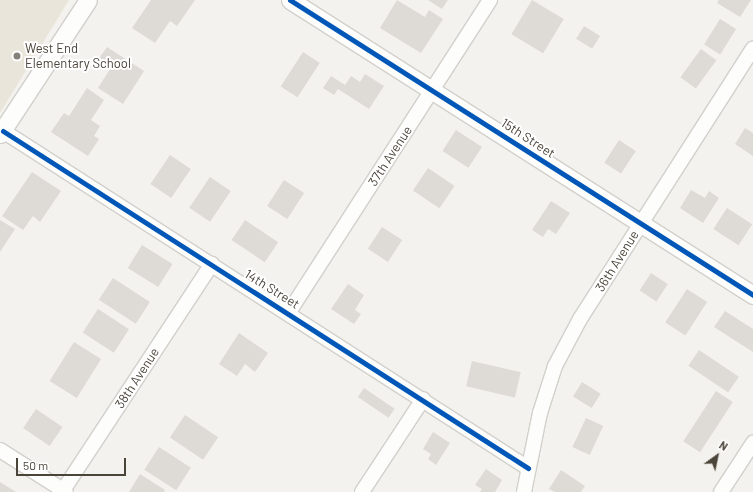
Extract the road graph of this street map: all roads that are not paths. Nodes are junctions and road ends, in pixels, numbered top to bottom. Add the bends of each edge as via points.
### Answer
1 (88, 0) edge
2 (290, 0) edge
3 (490, 0) edge
4 (753, 49) edge
5 (433, 90) junction
6 (1, 132) edge
7 (641, 224) junction
8 (212, 264) junction
9 (753, 295) edge
10 (289, 312) junction
11 (423, 399) junction
12 (753, 443) edge
13 (0, 450) edge
14 (528, 468) junction
15 (64, 491) edge
16 (362, 492) edge
17 (524, 492) edge
18 (721, 492) edge

1 - 6 street
2 - 5 street, 15th Street
3 - 5 street, 37th Avenue
4 - 7 street, 36th Avenue
5 - 7 street, 15th Street
5 - 10 street, 37th Avenue
6 - 8 street, 14th Street
7 - 9 street, 15th Street
7 - 14 street, 36th Avenue via 555,366 540,412
8 - 10 street, 14th Street
8 - 15 street, 38th Avenue
10 - 11 street, 14th Street
11 - 14 street, 14th Street
11 - 16 street
12 - 18 street
13 - 15 street
14 - 17 street, 36th Avenue

